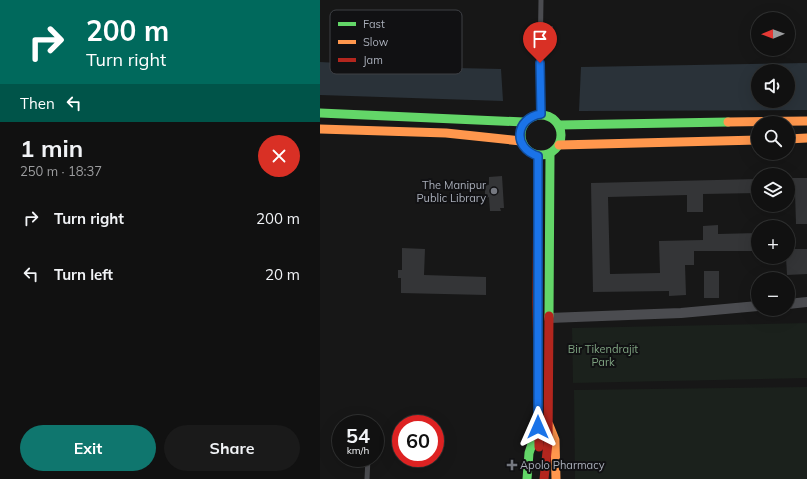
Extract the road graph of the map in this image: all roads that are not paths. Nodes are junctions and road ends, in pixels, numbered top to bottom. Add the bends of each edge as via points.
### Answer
1 (541, 0) edge
2 (320, 113) edge
3 (541, 114) junction
4 (807, 121) edge
5 (524, 122) junction
6 (559, 125) junction
7 (320, 129) edge
8 (807, 138) edge
9 (795, 139) edge
10 (751, 140) edge
11 (521, 141) junction
12 (559, 145) junction
13 (550, 154) junction
14 (538, 156) junction
15 (537, 246) junction
16 (549, 246) junction
17 (807, 302) edge
18 (795, 303) edge
19 (751, 307) edge
20 (548, 318) junction
21 (548, 423) junction
22 (538, 427) junction
23 (544, 459) junction
24 (368, 467) edge
25 (367, 479) edge
26 (527, 479) edge
27 (544, 479) edge
28 (556, 479) edge

1 - 3 lane
2 - 5 main road
3 - 5 main road
3 - 6 main road via 554,119
4 - 6 main road
5 - 11 main road
6 - 12 main road
7 - 11 main road via 449,133
8 - 9 main road
10 - 12 main road
11 - 14 main road via 527,151
12 - 13 main road
13 - 14 main road
13 - 16 main road
14 - 15 main road
15 - 16 main road
15 - 22 main road
16 - 20 main road
17 - 18 street
19 - 20 street via 681,313
20 - 21 main road
21 - 23 main road
21 - 28 main road via 556,440
22 - 23 main road
22 - 26 main road via 529,453
23 - 27 main road
24 - 25 lane

